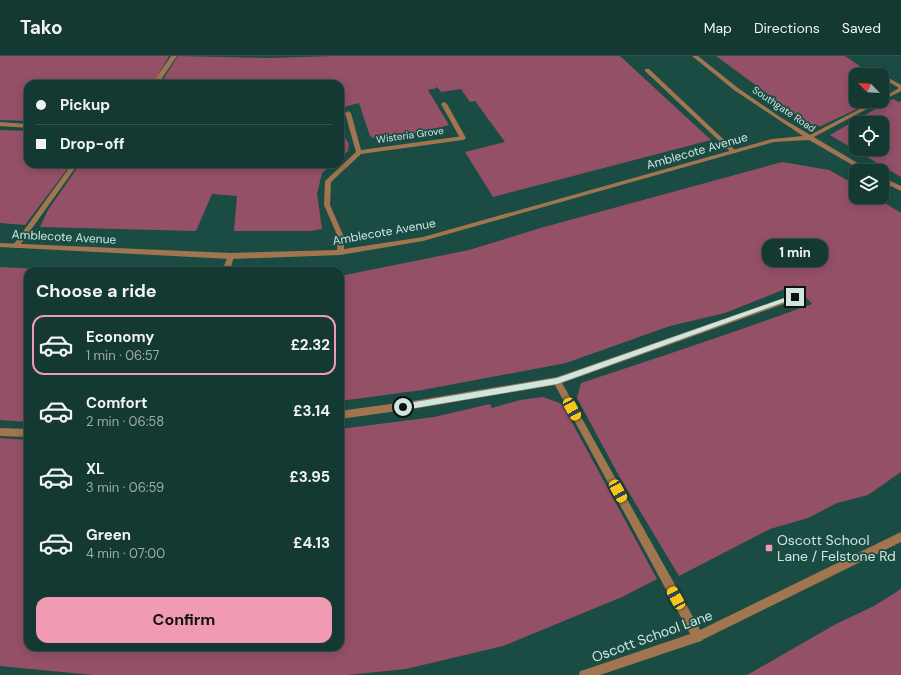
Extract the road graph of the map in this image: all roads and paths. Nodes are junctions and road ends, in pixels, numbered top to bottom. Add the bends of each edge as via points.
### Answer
1 (174, 56) edge
2 (695, 56) edge
3 (647, 70) dead end
4 (158, 80) edge
5 (889, 81) edge
6 (901, 88) edge
7 (889, 96) edge
8 (444, 104) dead end
9 (866, 108) edge
10 (348, 113) dead end
11 (0, 124) edge
12 (24, 126) edge
13 (808, 138) junction
14 (359, 152) junction
15 (734, 152) junction
16 (855, 164) edge
17 (344, 166) edge
18 (72, 168) edge
19 (342, 168) edge
20 (889, 183) edge
21 (901, 189) edge
22 (0, 246) edge
23 (16, 246) junction
24 (340, 252) junction
25 (231, 256) junction
26 (227, 267) edge
27 (795, 297) dead end
28 (557, 381) junction
29 (344, 414) edge
30 (0, 432) edge
31 (24, 433) edge
32 (901, 537) edge
33 (698, 637) junction
34 (584, 675) edge

1 - 4 street
2 - 13 street, Southgate Road via 721,78
3 - 15 street
5 - 6 street
6 - 7 street
8 - 14 street, Wisteria Grove via 463,138
9 - 13 street
10 - 14 street
11 - 12 street
13 - 15 street, Amblecote Avenue via 774,140
13 - 16 street, Southgate Road
14 - 17 street
15 - 24 street, Amblecote Avenue via 423,239
18 - 23 street
19 - 24 street via 328,181 327,205 341,237
20 - 21 street
22 - 23 street, Amblecote Avenue
23 - 25 street, Amblecote Avenue
24 - 25 street, Amblecote Avenue
25 - 26 street
27 - 28 street
28 - 29 street
28 - 33 street
30 - 31 street
32 - 33 street, Oscott School Lane
33 - 34 street, Oscott School Lane

